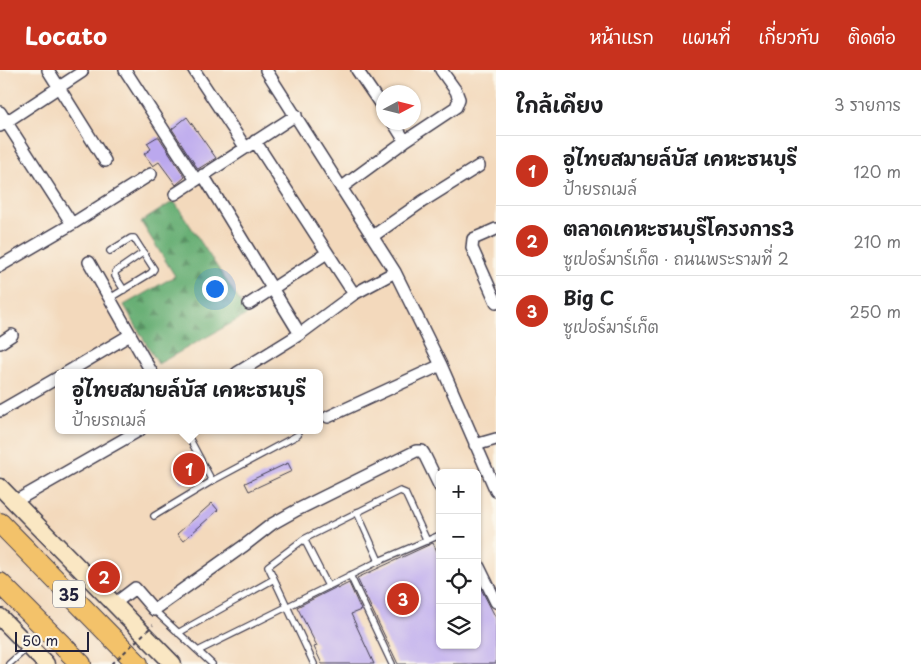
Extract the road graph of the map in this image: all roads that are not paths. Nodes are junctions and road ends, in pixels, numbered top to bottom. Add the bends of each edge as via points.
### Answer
1 (48, 70) edge
2 (125, 70) edge
3 (194, 70) edge
4 (266, 70) edge
5 (357, 70) edge
6 (441, 70) edge
7 (82, 72) dead end
8 (59, 87) junction
9 (376, 97) edge
10 (296, 115) junction
11 (2, 120) edge
12 (398, 130) edge
13 (405, 141) junction
14 (250, 144) junction
15 (105, 161) dead end
16 (479, 166) dead end
17 (151, 174) dead end
18 (200, 178) junction
19 (342, 188) junction
20 (175, 194) dead end
21 (72, 224) junction
22 (496, 229) edge
23 (373, 236) junction
24 (110, 251) dead end
25 (144, 252) junction
26 (327, 252) junction
27 (88, 262) dead end
28 (0, 266) edge
29 (395, 272) junction
30 (273, 288) junction
31 (124, 290) junction
32 (354, 294) junction
33 (110, 298) junction
34 (496, 302) edge
35 (249, 304) dead end
36 (300, 334) junction
37 (12, 335) dead end
38 (130, 335) junction
39 (0, 343) edge
40 (441, 365) junction
41 (73, 369) edge
42 (150, 369) edge
43 (243, 369) edge
44 (55, 379) edge
45 (0, 411) edge
46 (328, 417) dead end
47 (133, 434) edge
48 (187, 434) edge
49 (298, 435) dead end
50 (496, 439) edge
51 (475, 445) junction
52 (482, 472) edge
53 (436, 479) edge
54 (212, 480) junction
55 (0, 487) edge
56 (496, 491) edge
57 (14, 502) junction
58 (357, 512) junction
59 (154, 516) dead end
60 (0, 523) edge
61 (436, 537) edge
62 (304, 539) junction
63 (427, 542) junction
64 (379, 561) junction
65 (481, 571) edge
66 (350, 575) junction
67 (274, 579) junction
68 (0, 583) edge
69 (328, 586) junction
70 (496, 602) edge
71 (114, 604) junction
72 (288, 607) junction
73 (154, 610) junction
74 (0, 617) edge
75 (178, 633) junction
76 (28, 646) junction
77 (198, 650) junction
78 (9, 664) edge
79 (46, 664) edge
80 (82, 664) edge
81 (138, 664) edge
82 (173, 664) edge
83 (212, 664) edge
84 (314, 664) edge
85 (392, 664) edge

1 - 8 street
2 - 18 street
3 - 14 street
4 - 10 street
5 - 9 street
6 - 13 street via 456,92 456,108
7 - 8 street
8 - 11 street
8 - 15 street
10 - 14 street
10 - 19 street
11 - 21 street
12 - 13 street
13 - 19 street
14 - 18 street
14 - 26 street
16 - 23 street
17 - 21 street
18 - 20 street
18 - 30 street
19 - 23 street
21 - 28 street
22 - 34 street via 473,239 472,248
23 - 29 street
24 - 25 lane via 133,238
25 - 31 lane via 115,272
25 - 31 lane via 154,270
26 - 30 street
26 - 32 street
27 - 33 street
29 - 32 street
29 - 40 street
30 - 35 street
30 - 36 street
31 - 33 lane
32 - 36 street
33 - 38 street
36 - 43 street
37 - 39 street
38 - 41 street
38 - 42 street
40 - 46 street
40 - 51 street
44 - 45 street
47 - 57 street
48 - 54 lane
49 - 54 lane
50 - 51 street
51 - 52 street
52 - 56 street
53 - 73 street via 424,454 416,451 272,524
54 - 59 lane
55 - 57 main road, 35
57 - 71 main road, 35
58 - 62 lane
58 - 63 lane via 400,491 405,493
58 - 64 lane
60 - 81 highway, 35
61 - 63 lane
62 - 67 lane via 268,566
62 - 69 lane
63 - 64 lane
64 - 66 lane
65 - 70 street
66 - 69 lane
66 - 85 lane
67 - 72 lane
67 - 75 lane
68 - 80 highway, 35
69 - 72 lane
71 - 73 street via 135,588
71 - 82 main road, 35
72 - 77 lane
72 - 84 lane
73 - 75 lane
74 - 76 main road
75 - 77 lane
76 - 78 lane
76 - 79 main road
77 - 83 lane

